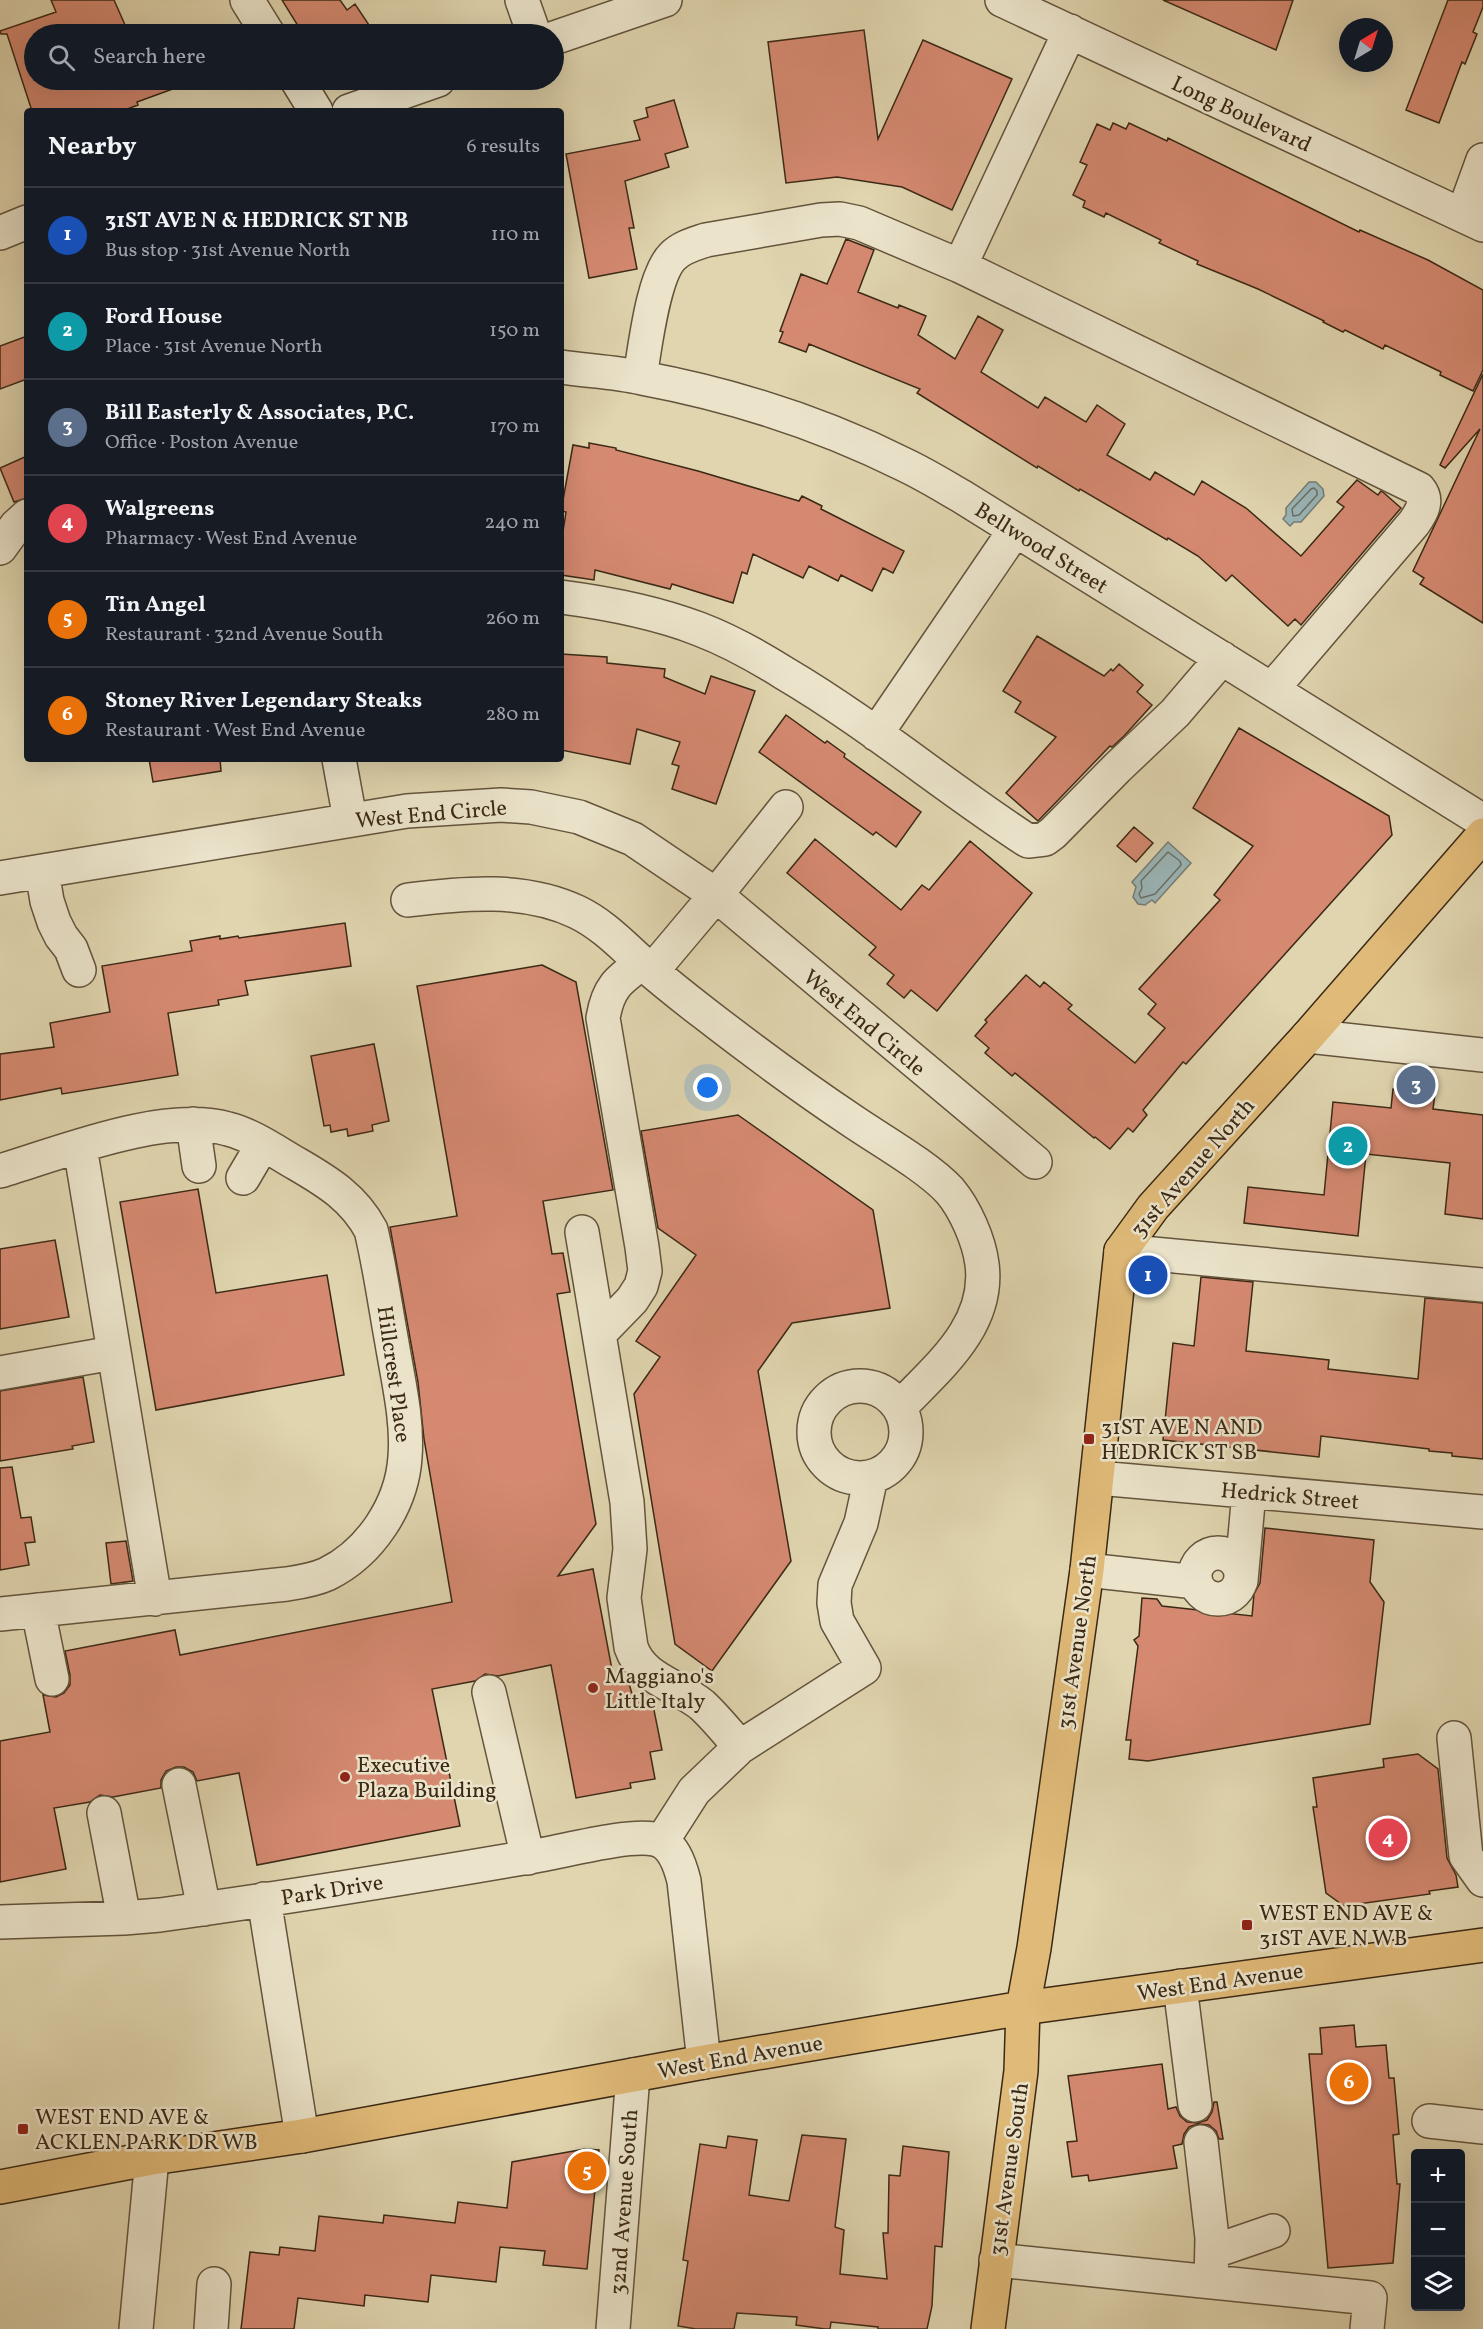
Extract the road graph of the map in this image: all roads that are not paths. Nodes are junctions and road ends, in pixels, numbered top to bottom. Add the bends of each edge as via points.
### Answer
1 (247, 0) edge
2 (522, 0) edge
3 (665, 0) edge
4 (1002, 0) edge
5 (262, 24) edge
6 (530, 24) edge
7 (1070, 31) junction
8 (564, 35) edge
9 (303, 90) edge
10 (409, 90) edge
11 (314, 108) edge
12 (357, 108) edge
13 (1483, 160) edge
14 (1473, 220) edge
15 (24, 223) edge
16 (0, 233) edge
17 (960, 266) junction
18 (564, 367) edge
19 (640, 377) junction
20 (24, 518) edge
21 (1015, 530) junction
22 (0, 548) edge
23 (564, 598) edge
24 (1222, 658) junction
25 (1272, 689) junction
26 (876, 734) junction
27 (340, 762) edge
28 (786, 807) dead end
29 (350, 819) junction
30 (1483, 822) edge
31 (1483, 835) edge
32 (42, 871) junction
33 (1, 872) edge
34 (716, 895) junction
35 (408, 900) dead end
36 (647, 967) junction
37 (79, 970) dead end
38 (1308, 1036) junction
39 (1483, 1055) edge
40 (193, 1124) junction
41 (263, 1144) junction
42 (80, 1147) junction
43 (1035, 1162) dead end
44 (199, 1166) dead end
45 (0, 1171) edge
46 (243, 1178) dead end
47 (582, 1232) dead end
48 (1121, 1251) junction
49 (1483, 1285) edge
50 (600, 1333) junction
51 (113, 1353) junction
52 (0, 1373) edge
53 (900, 1407) junction
54 (871, 1476) junction
55 (1098, 1478) junction
56 (1250, 1492) junction
57 (1483, 1512) edge
58 (1087, 1570) junction
59 (155, 1599) junction
60 (38, 1610) junction
61 (0, 1614) edge
62 (52, 1679) dead end
63 (489, 1692) dead end
64 (1454, 1738) dead end
65 (740, 1747) junction
66 (179, 1785) dead end
67 (104, 1813) dead end
68 (662, 1841) junction
69 (528, 1858) junction
70 (1483, 1880) edge
71 (264, 1899) junction
72 (204, 1909) junction
73 (124, 1918) junction
74 (0, 1922) edge
75 (1483, 1945) edge
76 (1180, 1986) junction
77 (1023, 2008) junction
78 (704, 2062) junction
79 (633, 2075) junction
80 (1196, 2105) dead end
81 (1429, 2121) dead end
82 (1483, 2127) edge
83 (302, 2136) junction
84 (1201, 2142) dead end
85 (152, 2158) junction
86 (0, 2187) edge
87 (1273, 2231) dead end
88 (996, 2260) junction
89 (1211, 2267) junction
90 (214, 2284) dead end
91 (136, 2329) edge
92 (211, 2329) edge
93 (613, 2329) edge
94 (988, 2329) edge
95 (1367, 2329) edge

1 - 5 street
2 - 6 street
3 - 8 street
4 - 7 street, Long Boulevard
7 - 14 street, Long Boulevard
7 - 17 street
9 - 11 street
10 - 12 street
13 - 14 street
15 - 16 street
17 - 19 street via 859,223 840,219 693,244 672,257 657,288
17 - 25 street via 1404,481 1424,495 1414,524
18 - 19 street, Bellwood Street
19 - 21 street, Bellwood Street via 755,405 852,441 905,465
20 - 22 street
21 - 24 street, Bellwood Street
21 - 26 street
23 - 26 street via 699,629 764,661
24 - 25 street, Bellwood Street
24 - 26 street via 1175,713 1053,833 1037,841 1028,841
25 - 30 street, Bellwood Street
27 - 29 street
28 - 34 street
29 - 32 street, West End Circle
29 - 34 street, West End Circle via 464,806 521,806 557,811 633,839
31 - 38 main road, 31st Avenue North
32 - 33 street, West End Circle
32 - 37 street via 54,922
34 - 36 street
34 - 43 street, West End Circle
35 - 36 street via 505,894 554,903 596,923
36 - 50 street via 615,986 603,1018 644,1276 638,1292
36 - 53 street via 839,1112 934,1176 963,1210 982,1264 977,1310 958,1347
38 - 39 street
38 - 48 main road, 31st Avenue North via 1153,1207
40 - 41 street, Hillcrest Place via 228,1129
40 - 42 street, Hillcrest Place via 147,1129
40 - 44 street
41 - 46 street
41 - 59 street, Hillcrest Place via 335,1187 363,1215 371,1230 404,1417 402,1479 390,1510 375,1533 355,1554 326,1574 287,1584
42 - 45 street, Hillcrest Place
42 - 51 street
47 - 50 street
48 - 49 street
48 - 55 main road, 31st Avenue North
50 - 65 street via 627,1503 630,1549 624,1598 633,1654 655,1677 702,1706
51 - 52 street
51 - 59 street
53 - 54 street via 906,1422 902,1453 892,1466
53 - 54 street via 875,1388 860,1385 831,1395 815,1419 815,1441 824,1462 849,1477
54 - 65 street via 861,1523 835,1585 834,1604 837,1621 864,1668
55 - 56 street, Hedrick Street
55 - 58 main road, 31st Avenue North
56 - 57 street, Hedrick Street
56 - 58 street via 1241,1581 1236,1561 1227,1554 1216,1553 1200,1562 1197,1582
58 - 77 main road, 31st Avenue North
59 - 60 street, Hillcrest Place
60 - 61 street, Hillcrest Place
60 - 62 street
63 - 69 street
64 - 70 street via 1466,1856
65 - 68 street via 694,1791
66 - 72 street
67 - 73 street
68 - 69 street, Park Drive via 635,1838
68 - 78 street via 678,1861 684,1881
69 - 71 street, Park Drive
71 - 72 street, Park Drive
71 - 83 street
72 - 73 street, Park Drive
73 - 74 street, Park Drive
75 - 76 main road, West End Avenue
76 - 77 main road, West End Avenue
76 - 80 street
77 - 78 main road, West End Avenue
77 - 88 main road, 31st Avenue South via 1021,2071
78 - 79 main road, West End Avenue
79 - 83 main road, West End Avenue
79 - 93 street, 32nd Avenue South
81 - 82 street
83 - 85 main road, West End Avenue
84 - 89 street via 1212,2238
85 - 86 main road, West End Avenue
85 - 91 street
87 - 89 street
88 - 89 street
88 - 94 main road, 31st Avenue South
89 - 95 street via 1370,2298
90 - 92 street

